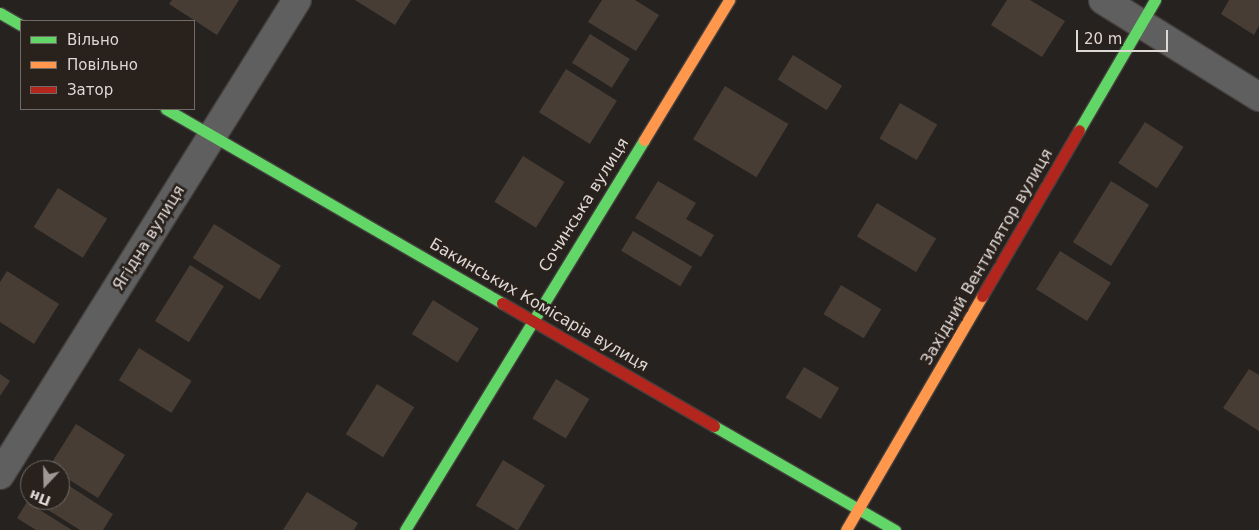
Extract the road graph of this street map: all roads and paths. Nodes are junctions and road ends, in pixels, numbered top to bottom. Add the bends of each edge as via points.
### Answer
1 (297, 0) edge
2 (730, 0) edge
3 (1103, 0) edge
4 (1155, 0) edge
5 (0, 13) edge
6 (1142, 24) junction
7 (20, 25) edge
8 (1259, 97) edge
9 (168, 110) edge
10 (213, 136) junction
11 (532, 320) junction
12 (0, 475) edge
13 (858, 509) junction
14 (405, 530) edge
15 (846, 530) edge
16 (895, 530) edge

1 - 10 street, Ягідна вулиця
2 - 11 street, Сочинська вулиця
3 - 6 street
4 - 6 street, Західний Вентилятор вулиця
5 - 7 street
6 - 8 street
6 - 13 street, Західний Вентилятор вулиця
9 - 10 street, Бакинських Комісарів вулиця
10 - 11 street, Бакинських Комісарів вулиця
10 - 12 street, Ягідна вулиця
11 - 13 street, Бакинських Комісарів вулиця
11 - 14 street, Сочинська вулиця
13 - 15 street, Західний Вентилятор вулиця
13 - 16 street, Бакинських Комісарів вулиця

